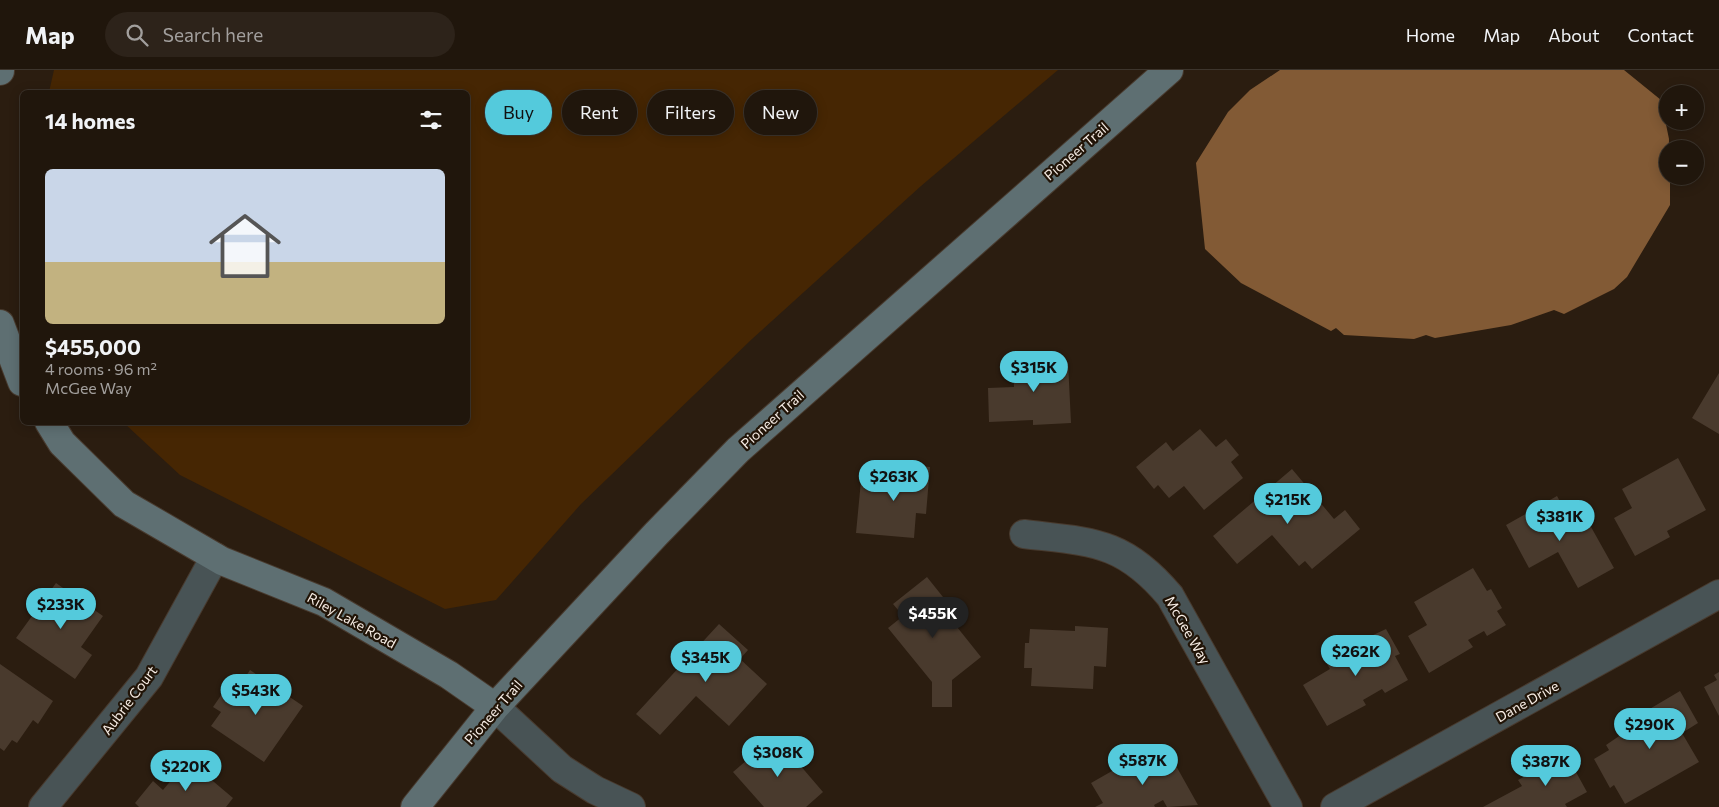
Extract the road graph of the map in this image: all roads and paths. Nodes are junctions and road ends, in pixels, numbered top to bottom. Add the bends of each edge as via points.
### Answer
1 (1169, 70) edge
2 (0, 324) edge
3 (20, 377) edge
4 (51, 425) edge
5 (1024, 534) dead end
6 (216, 557) junction
7 (1719, 594) edge
8 (495, 707) junction
9 (43, 807) edge
10 (415, 807) edge
11 (632, 807) edge
12 (1288, 807) edge
13 (1335, 807) edge

1 - 8 main road, Pioneer Trail via 738,450
2 - 3 main road
4 - 6 main road, Riley Lake Road via 62,443 124,504
5 - 12 street, McGee Way via 1097,543 1128,557 1152,575 1170,596
6 - 8 main road, Riley Lake Road via 324,602 448,675
6 - 9 street, Aubrie Court via 149,678
7 - 13 street, Dane Drive
8 - 10 main road, Pioneer Trail
8 - 11 street, Riley Lake Road via 562,769 595,790

